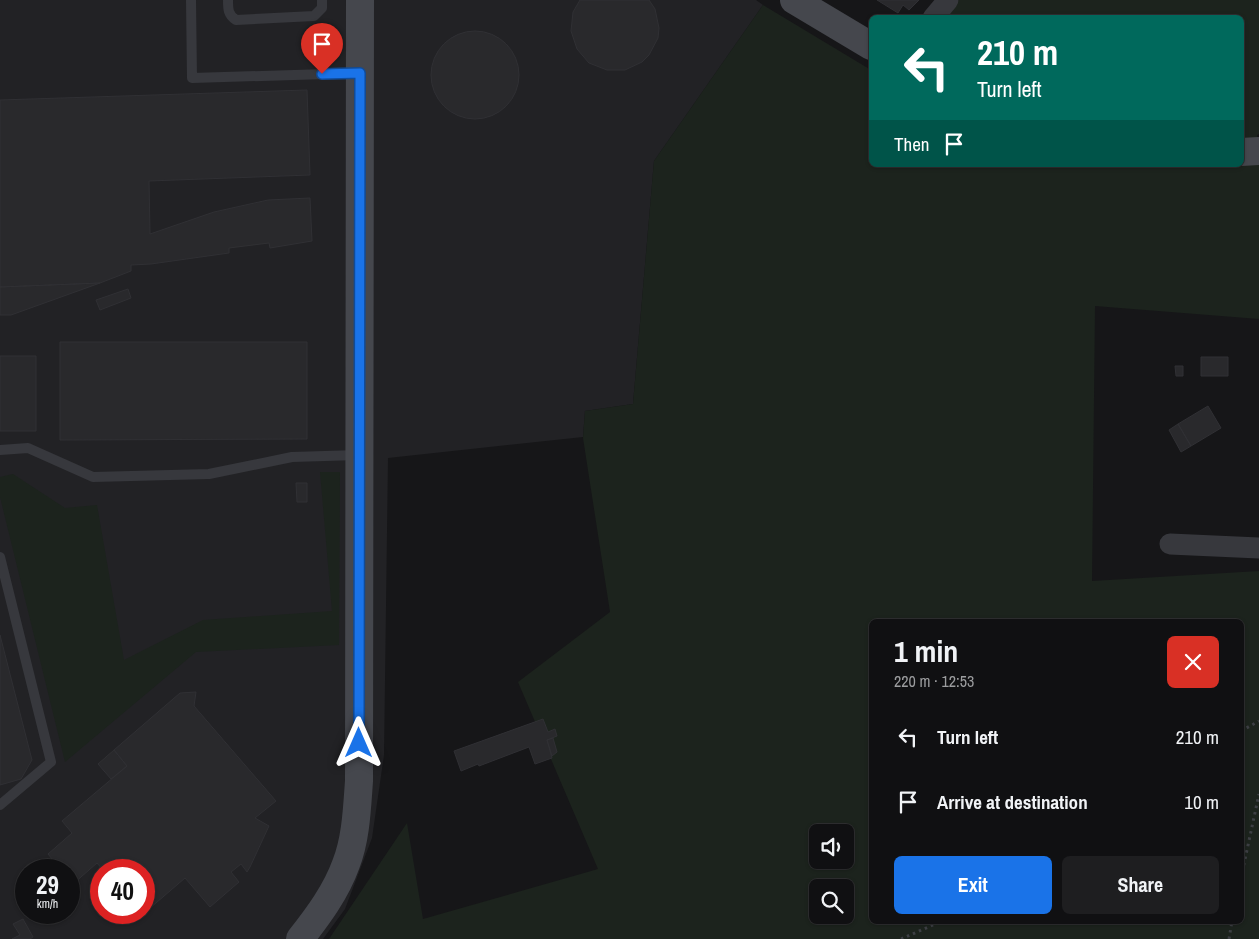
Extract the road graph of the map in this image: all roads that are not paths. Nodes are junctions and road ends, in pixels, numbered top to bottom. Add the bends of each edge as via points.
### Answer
1 (191, 0) edge
2 (228, 0) edge
3 (322, 0) edge
4 (360, 0) edge
5 (794, 0) edge
6 (948, 0) edge
7 (936, 15) edge
8 (869, 45) edge
9 (360, 73) junction
10 (1259, 151) edge
11 (1244, 152) edge
12 (0, 450) edge
13 (359, 455) junction
14 (1170, 544) dead end
15 (1259, 548) edge
16 (0, 557) edge
17 (0, 805) edge
18 (300, 939) edge

1 - 9 lane via 192,78
2 - 3 lane via 228,11 236,20 314,16 322,8
4 - 9 street
5 - 8 street
6 - 7 street
9 - 13 street
10 - 11 street
12 - 13 lane via 28,448 94,477 208,474 292,457
13 - 18 street via 359,781 355,823 347,863 333,891
14 - 15 street
16 - 17 lane via 51,762

